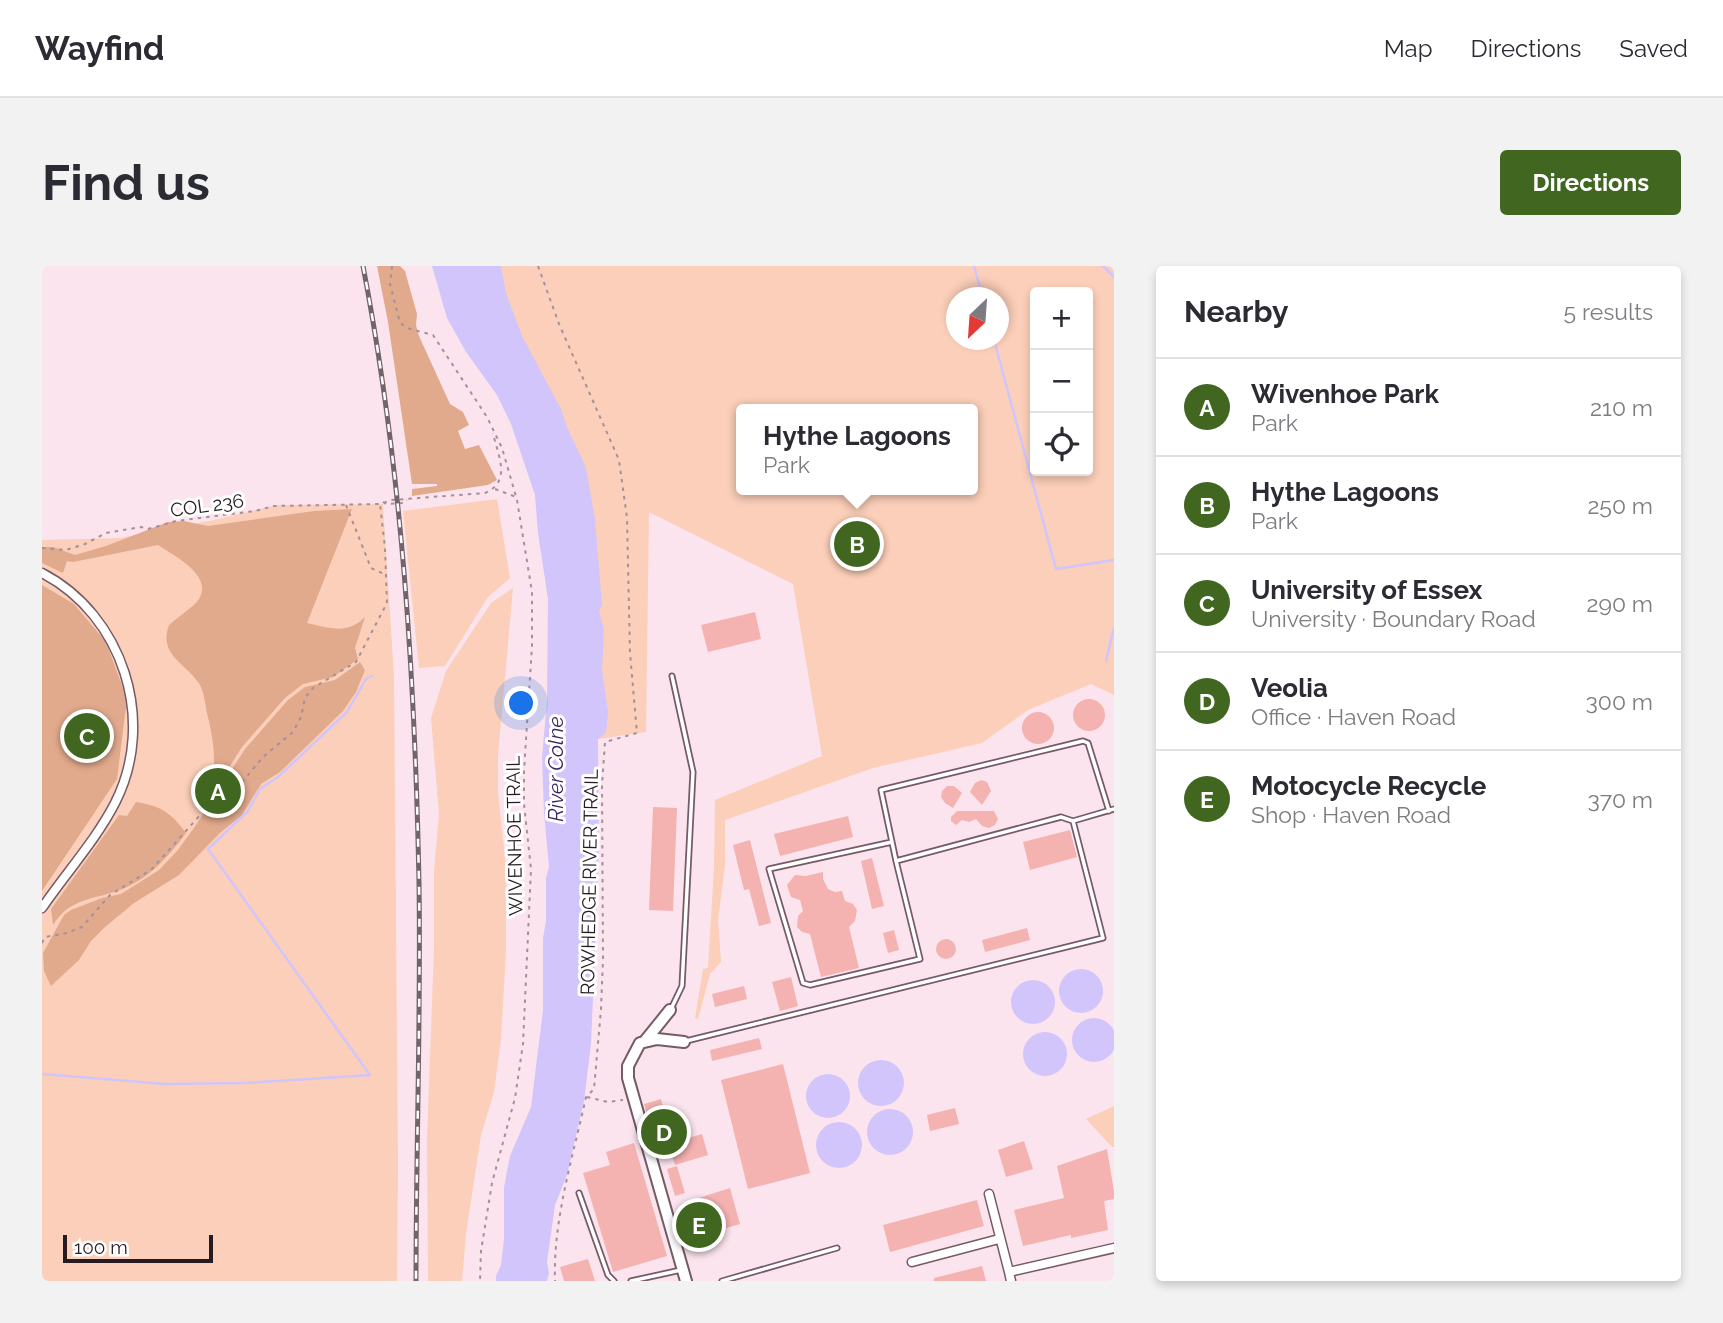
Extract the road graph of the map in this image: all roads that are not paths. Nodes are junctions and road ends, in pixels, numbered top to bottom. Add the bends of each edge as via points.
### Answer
1 (42, 573) edge
2 (672, 676) dead end
3 (1111, 810) edge
4 (1073, 821) junction
5 (892, 842) junction
6 (896, 861) junction
7 (42, 908) edge
8 (670, 1010) joint
9 (645, 1041) junction
10 (684, 1041) joint
11 (579, 1193) dead end
12 (989, 1194) dead end
13 (999, 1239) junction
14 (837, 1248) dead end
15 (1114, 1248) edge
16 (912, 1262) dead end
17 (685, 1275) edge
18 (1010, 1277) edge
19 (614, 1281) edge
20 (631, 1281) edge
21 (722, 1281) edge

1 - 7 street via 84,604 115,647 130,686 134,714 129,758 116,802
2 - 8 lane via 693,772 682,986
3 - 4 lane
3 - 5 lane via 1088,743 1083,741 881,790
4 - 6 lane via 1061,817
4 - 10 lane via 1103,938
5 - 6 lane
5 - 6 lane via 769,869 803,984 920,959
8 - 9 street
9 - 10 street
9 - 17 street via 634,1052 628,1078
11 - 19 lane
12 - 13 street
13 - 16 street
13 - 18 street
14 - 21 lane
15 - 18 street
17 - 20 lane

